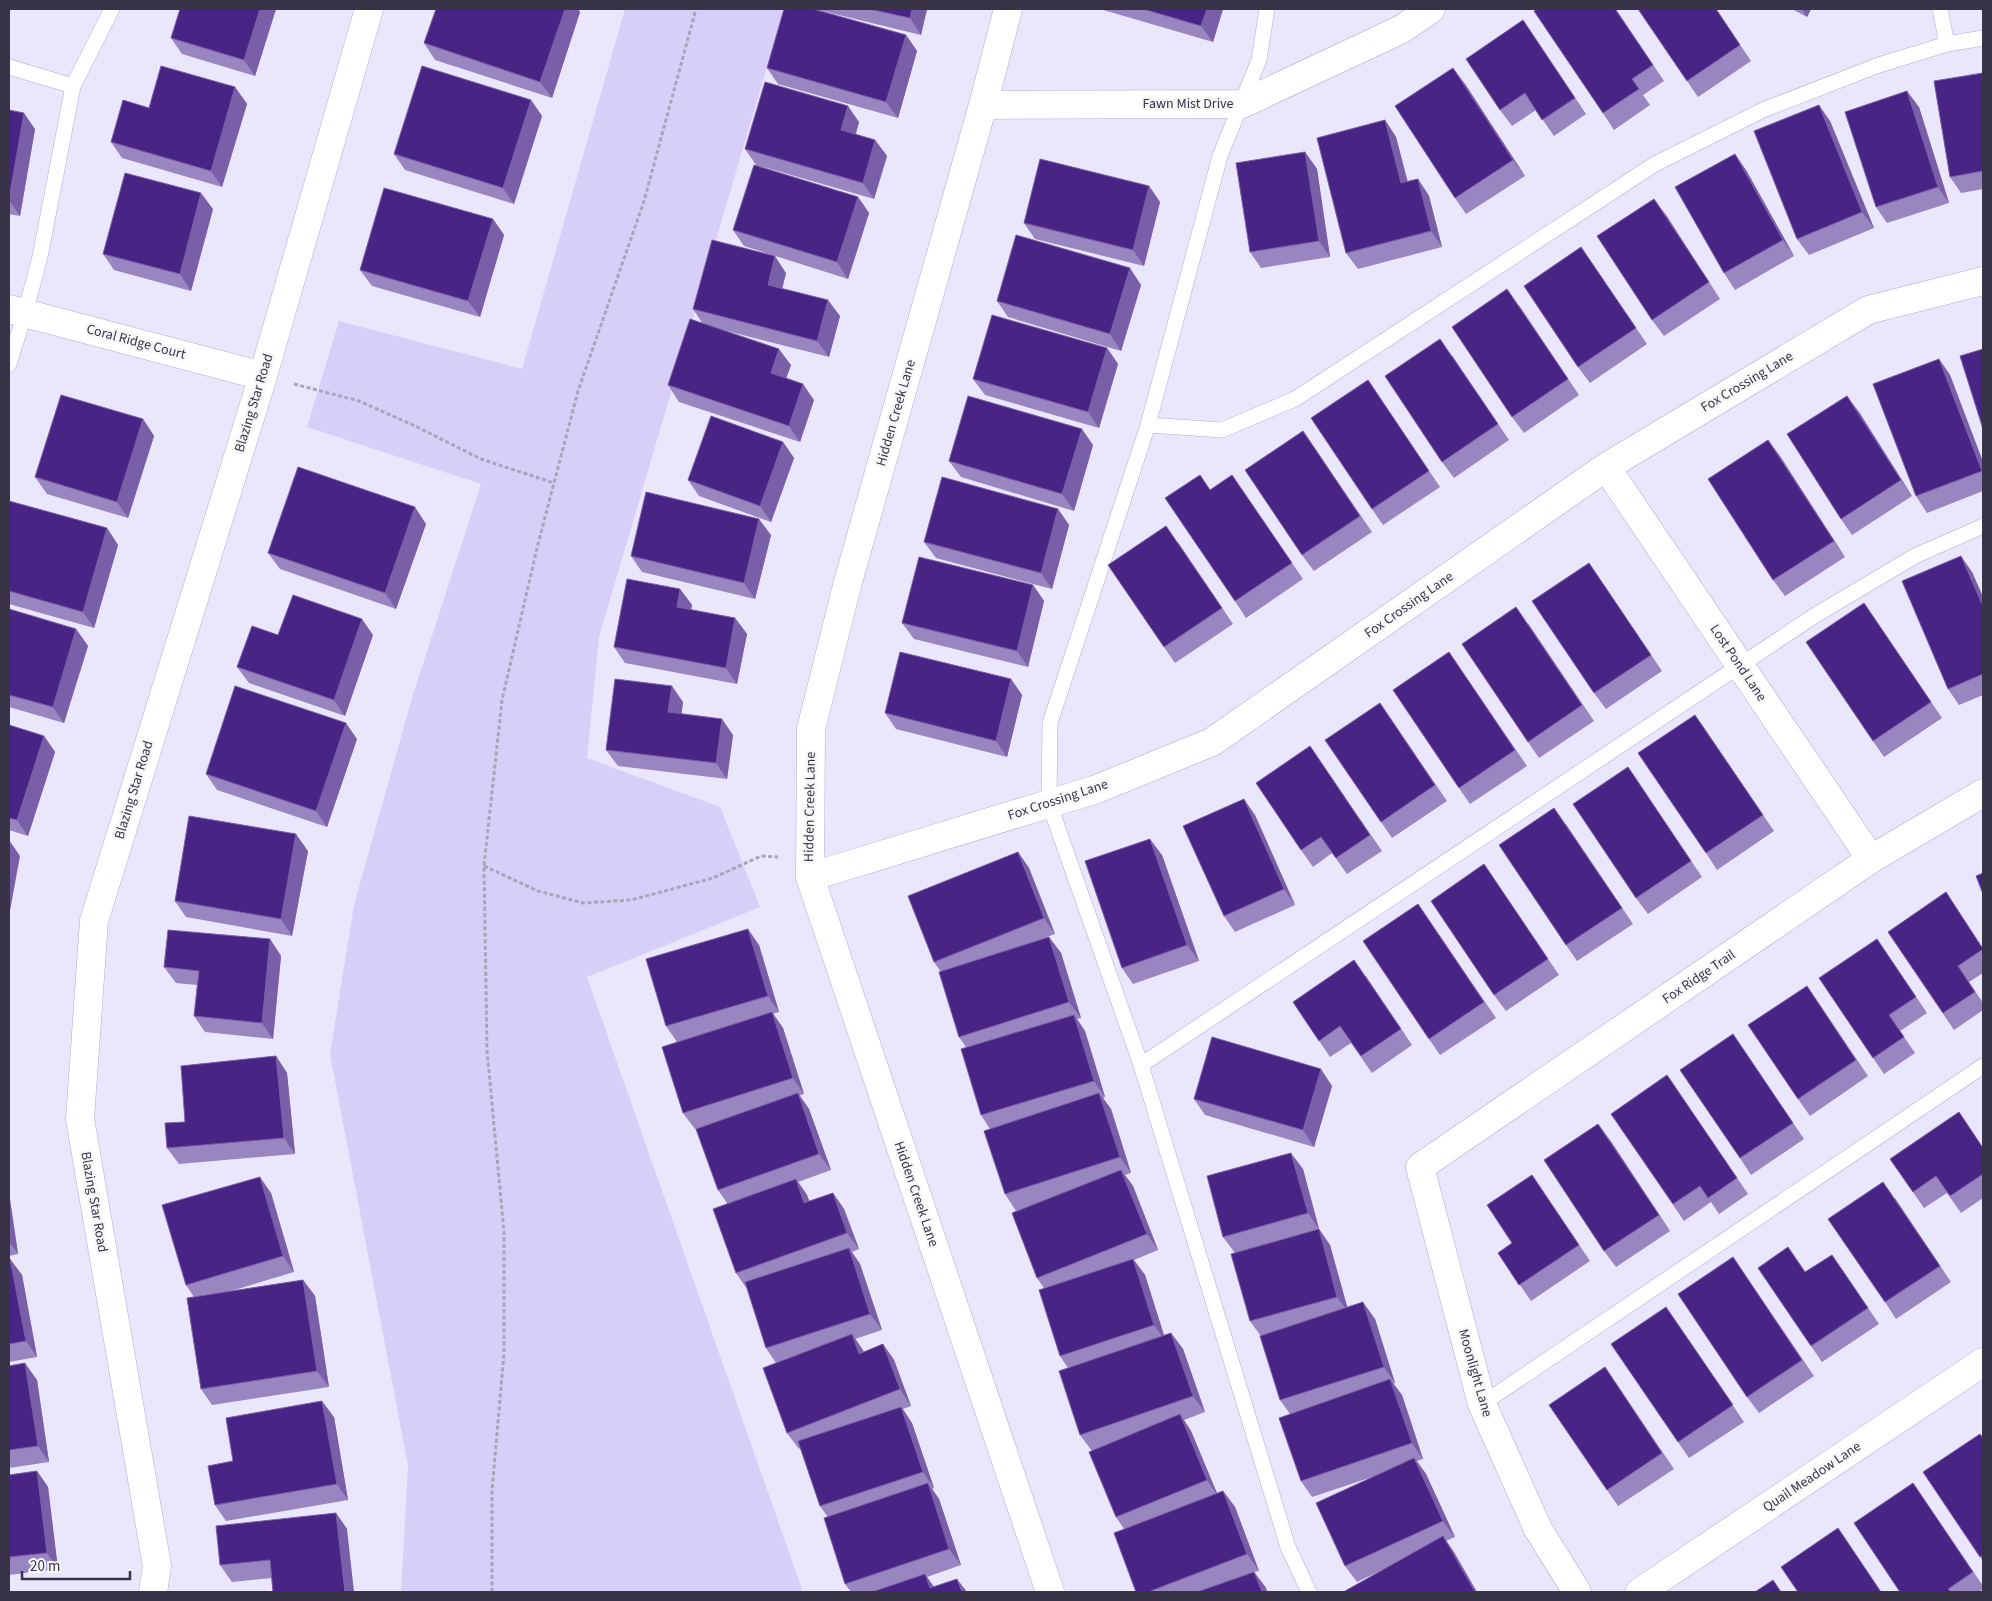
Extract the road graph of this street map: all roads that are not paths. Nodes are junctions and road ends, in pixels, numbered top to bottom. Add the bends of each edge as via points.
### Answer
1 (112, 9) edge
2 (369, 9) edge
3 (1008, 9) edge
4 (1267, 9) edge
5 (1431, 9) edge
6 (1940, 9) edge
7 (1983, 38) edge
8 (1947, 44) junction
9 (9, 67) edge
10 (74, 86) junction
11 (1242, 104) junction
12 (983, 105) junction
13 (1983, 281) edge
14 (17, 311) edge
15 (9, 364) edge
16 (263, 376) junction
17 (1148, 425) junction
18 (1606, 467) junction
19 (1983, 526) edge
20 (1740, 666) junction
21 (1983, 793) edge
22 (1049, 803) junction
23 (1871, 859) junction
24 (810, 877) junction
25 (1140, 1065) junction
26 (1983, 1066) edge
27 (1420, 1167) joint
28 (1983, 1362) edge
29 (1482, 1404) junction
30 (153, 1592) edge
31 (1050, 1592) edge
32 (1309, 1592) edge
33 (1578, 1592) edge
34 (1640, 1592) edge

1 - 10 lane
2 - 16 street, Blazing Star Road
3 - 12 street, Hidden Creek Lane
4 - 11 lane via 1259,60
5 - 11 street, Fawn Mist Drive via 1402,29
6 - 8 lane
7 - 8 lane
8 - 17 lane via 1879,65 1763,110 1655,164 1295,399 1222,430
9 - 10 lane
10 - 14 lane via 40,258
11 - 12 street, Fawn Mist Drive
11 - 17 lane via 1220,156
12 - 24 street, Hidden Creek Lane via 848,582 811,730
13 - 18 street, Fox Crossing Lane via 1868,310
14 - 15 lane
14 - 16 street, Coral Ridge Court
16 - 30 street, Blazing Star Road via 94,921 80,1119 156,1566
17 - 22 lane via 1050,723
18 - 20 street, Lost Pond Lane
18 - 22 street, Fox Crossing Lane via 1212,742 1097,789
19 - 20 lane via 1916,556 1814,616
20 - 23 street, Lost Pond Lane
20 - 25 lane
21 - 23 street, Fox Ridge Trail
22 - 24 street, Fox Crossing Lane
22 - 25 lane
23 - 27 street, Fox Ridge Trail
24 - 31 street, Hidden Creek Lane
25 - 32 lane via 1288,1547
26 - 29 lane
27 - 29 street, Moonlight Lane
28 - 34 street, Quail Meadow Lane
29 - 33 street, Moonlight Lane via 1538,1530

